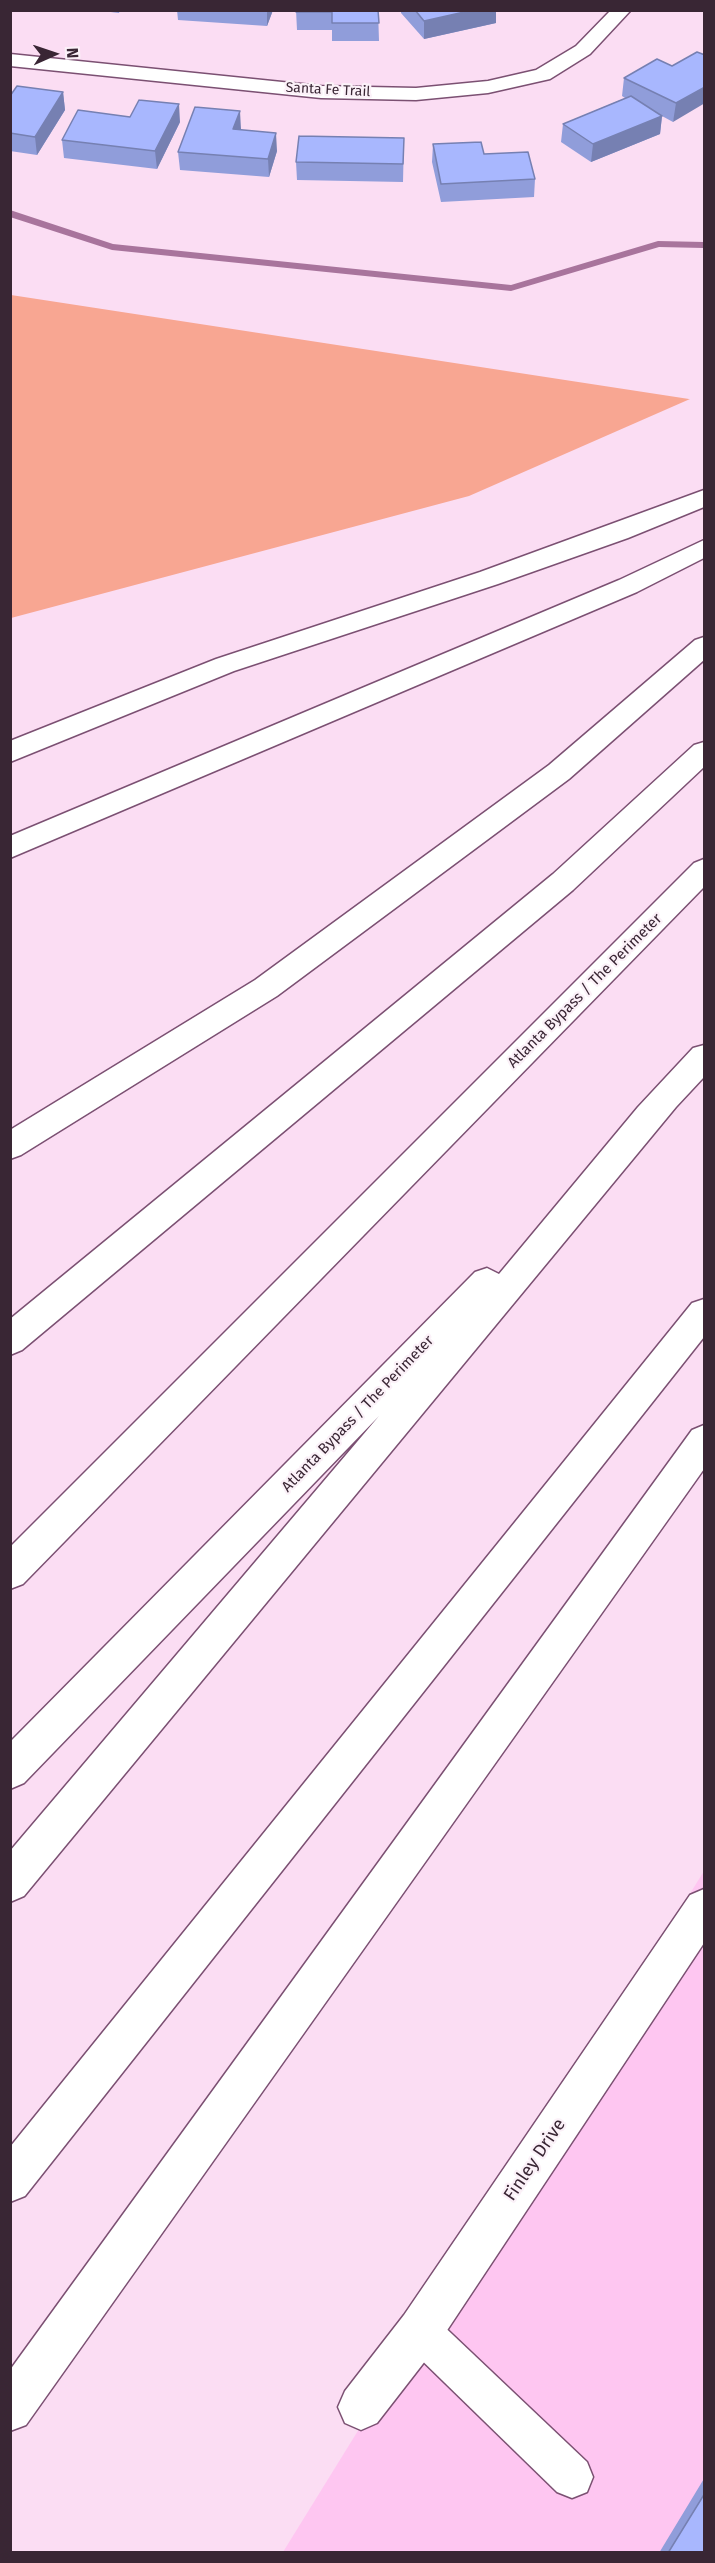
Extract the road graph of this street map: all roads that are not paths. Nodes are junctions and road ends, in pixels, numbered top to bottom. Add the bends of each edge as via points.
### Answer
1 (622, 10) edge
2 (10, 60) edge
3 (705, 498) edge
4 (705, 548) edge
5 (705, 646) edge
6 (10, 752) edge
7 (705, 752) edge
8 (10, 848) edge
9 (705, 870) edge
10 (705, 1057) edge
11 (664, 1101) junction
12 (10, 1146) edge
13 (705, 1313) edge
14 (10, 1340) edge
15 (705, 1441) edge
16 (10, 1572) edge
17 (10, 1770) edge
18 (10, 1882) edge
19 (705, 1909) edge
20 (10, 2181) edge
21 (420, 2331) junction
22 (361, 2408) dead end
23 (10, 2409) edge
24 (572, 2476) dead end

1 - 2 main road, Santa Fe Trail via 583,50 543,75 488,87 417,94 321,92
3 - 6 main road via 489,578 225,665
4 - 8 main road via 628,586
5 - 12 main road via 559,772 266,988
7 - 14 main road via 563,882
9 - 16 main road, Atlanta Bypass / The Perimeter
10 - 11 main road, Atlanta Bypass / The Perimeter
11 - 17 main road, Atlanta Bypass / The Perimeter
11 - 18 main road
13 - 20 main road
15 - 23 main road
19 - 21 main road, Finley Drive
21 - 22 main road, Finley Drive
21 - 24 lane

